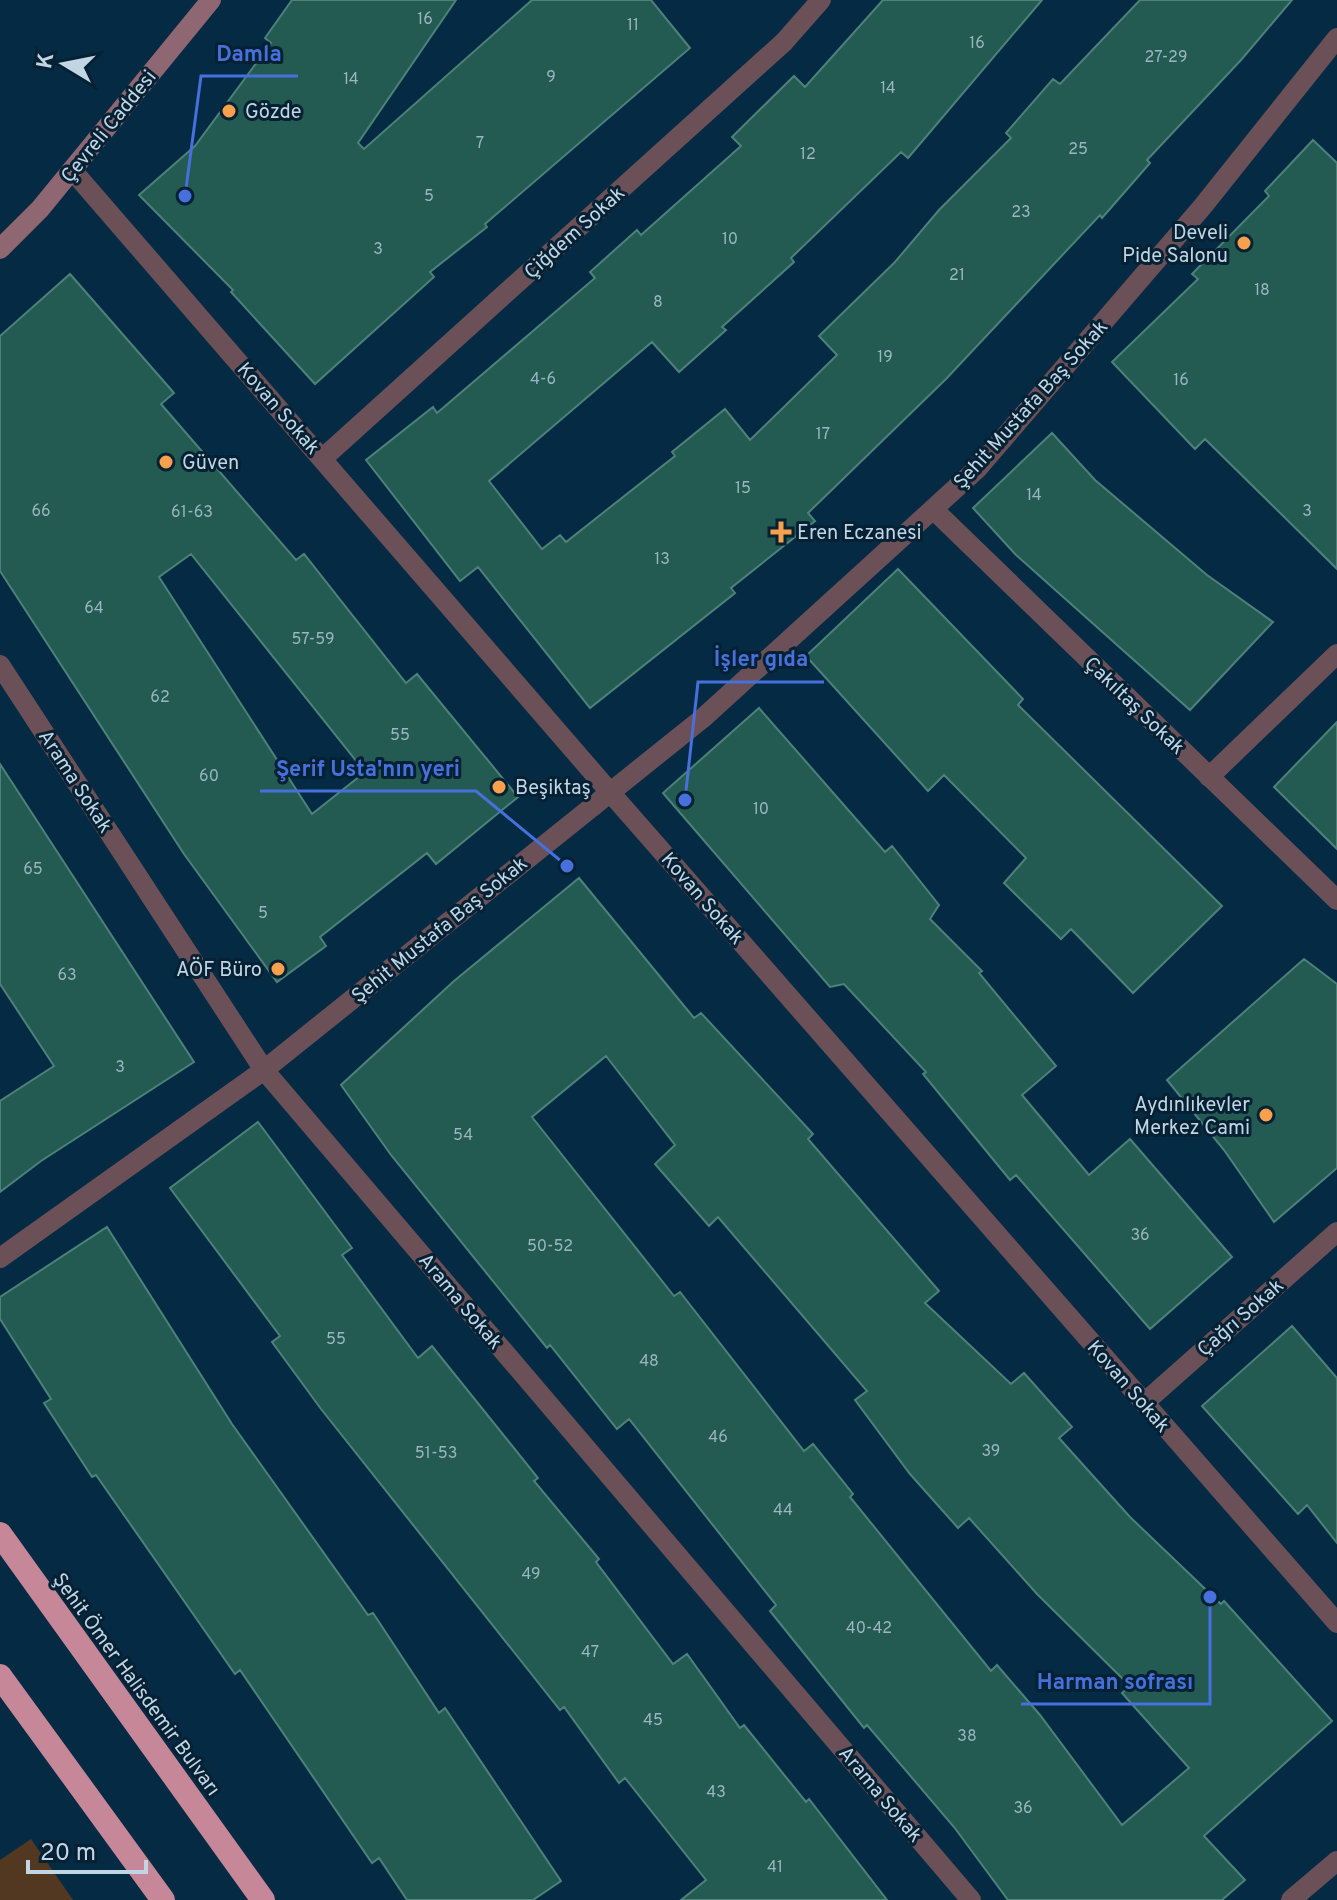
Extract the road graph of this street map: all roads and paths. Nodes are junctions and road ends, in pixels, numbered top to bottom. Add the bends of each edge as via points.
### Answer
1 (211, 0) edge
2 (821, 0) edge
3 (1337, 38) edge
4 (72, 170) junction
5 (0, 249) edge
6 (322, 459) junction
7 (933, 509) junction
8 (1337, 654) edge
9 (0, 665) edge
10 (1209, 777) junction
11 (609, 791) junction
12 (1337, 900) edge
13 (264, 1070) junction
14 (1337, 1232) edge
15 (0, 1258) edge
16 (1144, 1403) junction
17 (0, 1534) edge
18 (1337, 1623) edge
19 (0, 1676) edge
20 (1337, 1861) edge
21 (163, 1900) edge
22 (263, 1900) edge
23 (971, 1900) edge
24 (1291, 1900) edge

1 - 4 main road, Çevreli Caddesi
2 - 6 street, Çiğdem Sokak via 784,42
3 - 7 street, Şehit Mustafa Baş Sokak via 1203,206 1009,433
4 - 5 main road, Çevreli Caddesi
4 - 6 street, Kovan Sokak
6 - 11 street, Kovan Sokak
7 - 10 street, Çakıltaş Sokak
7 - 11 street, Şehit Mustafa Baş Sokak via 703,718
8 - 10 street
9 - 13 street, Arama Sokak
10 - 12 street, Çakıltaş Sokak
11 - 13 street, Şehit Mustafa Baş Sokak
11 - 16 street, Kovan Sokak
13 - 15 street, Şehit Mustafa Baş Sokak
13 - 23 street, Arama Sokak
14 - 16 street, Çağrı Sokak
16 - 18 street, Kovan Sokak
17 - 22 highway, Şehit Ömer Halisdemir Bulvarı
19 - 21 highway
20 - 24 street

